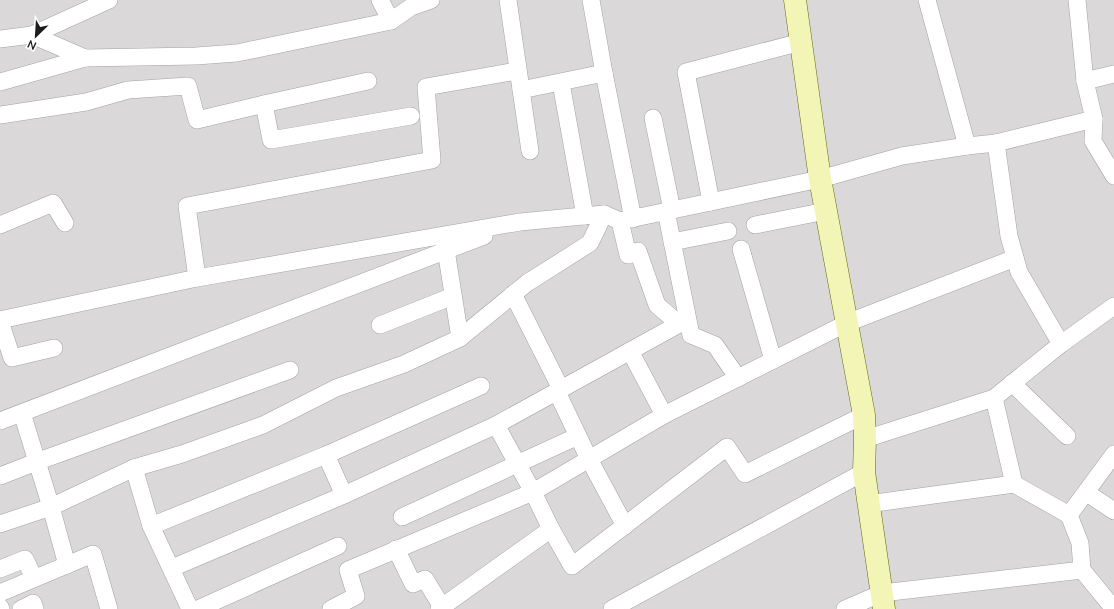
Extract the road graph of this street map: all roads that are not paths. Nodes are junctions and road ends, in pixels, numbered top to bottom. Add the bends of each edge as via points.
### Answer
1 (110, 0) edge
2 (380, 0) edge
3 (431, 0) edge
4 (508, 0) edge
5 (591, 0) edge
6 (795, 0) edge
7 (927, 0) edge
8 (1077, 0) edge
9 (391, 21) junction
10 (32, 35) junction
11 (0, 39) edge
12 (801, 42) junction
13 (85, 58) junction
14 (517, 71) junction
15 (604, 73) junction
16 (1114, 74) edge
17 (1085, 81) junction
18 (0, 82) edge
19 (368, 82) dead end
20 (561, 83) junction
21 (521, 90) junction
22 (264, 104) junction
23 (0, 115) edge
24 (411, 116) dead end
25 (654, 118) dead end
26 (1094, 119) junction
27 (996, 144) junction
28 (966, 146) junction
29 (530, 152) dead end
30 (1114, 176) edge
31 (820, 179) junction
32 (711, 202) junction
33 (669, 211) junction
34 (826, 211) junction
35 (604, 214) junction
36 (585, 216) junction
37 (627, 220) junction
38 (520, 222) junction
39 (65, 224) dead end
40 (0, 225) edge
41 (755, 225) dead end
42 (728, 231) dead end
43 (672, 242) junction
44 (741, 249) dead end
45 (446, 250) junction
46 (1015, 258) junction
47 (197, 278) junction
48 (513, 294) junction
49 (454, 296) junction
50 (1114, 306) edge
51 (0, 321) edge
52 (847, 323) junction
53 (380, 325) dead end
54 (460, 338) junction
55 (1061, 344) junction
56 (54, 348) dead end
57 (630, 352) junction
58 (773, 360) junction
59 (290, 370) dead end
60 (738, 378) junction
61 (1012, 383) junction
62 (481, 386) dead end
63 (559, 391) junction
64 (994, 398) junction
65 (22, 412) junction
66 (864, 414) junction
67 (664, 415) junction
68 (0, 421) edge
69 (496, 425) junction
70 (578, 436) junction
71 (1067, 436) dead end
72 (865, 439) junction
73 (326, 454) junction
74 (1114, 454) edge
75 (589, 459) junction
76 (36, 462) junction
77 (517, 464) junction
78 (134, 468) junction
79 (864, 472) junction
80 (0, 476) edge
81 (1014, 484) junction
82 (533, 492) junction
83 (1087, 493) junction
84 (344, 495) junction
85 (868, 504) junction
86 (51, 507) junction
87 (1114, 511) edge
88 (1069, 516) junction
89 (402, 517) dead end
90 (0, 524) edge
91 (151, 526) junction
92 (625, 526) junction
93 (551, 530) junction
94 (338, 546) dead end
95 (396, 549) junction
96 (66, 565) junction
97 (172, 568) junction
98 (0, 569) edge
99 (1082, 570) junction
100 (34, 578) junction
101 (0, 593) edge
102 (883, 601) edge
103 (440, 608) edge
104 (21, 609) edge
105 (35, 609) edge
106 (109, 609) edge
107 (190, 609) edge
108 (198, 609) edge
109 (331, 609) edge
110 (612, 609) edge
111 (845, 609) edge
112 (1114, 609) edge

1 - 10 street
2 - 9 street
3 - 9 street via 411,7
4 - 14 street
5 - 15 street
6 - 12 street
7 - 28 street
8 - 17 street
9 - 13 street via 237,53
10 - 11 street
10 - 13 street
12 - 31 street
12 - 32 street via 686,72
13 - 18 street
14 - 21 street
14 - 47 street via 426,87 432,160 187,206
15 - 20 street
15 - 37 street
16 - 17 street
17 - 26 street
19 - 22 street
20 - 21 street
20 - 36 street
21 - 29 street
22 - 23 street via 196,120 188,86 128,90 86,102
22 - 24 street via 271,140
25 - 33 street
26 - 27 street
26 - 30 street via 1093,141
27 - 28 street
27 - 46 street via 1009,236
28 - 31 street via 902,156
31 - 32 street
31 - 34 street
32 - 33 street
33 - 37 street
33 - 43 street
34 - 41 street
34 - 52 street
35 - 36 street
35 - 37 street
35 - 48 street via 590,243
36 - 38 street
37 - 57 street via 628,255 638,251 657,305 679,324
38 - 45 street
38 - 47 street
39 - 40 street via 53,203
42 - 43 street
43 - 60 street via 691,335 714,345
44 - 58 street
45 - 49 street
45 - 65 street
46 - 52 street
46 - 55 street via 1019,272
47 - 51 street
48 - 54 street
48 - 63 street
49 - 53 street
49 - 54 street
50 - 55 street
51 - 56 street via 12,358
52 - 58 street
52 - 66 street
54 - 78 street via 404,364 336,388 263,425
55 - 61 street
57 - 63 street
57 - 67 street
58 - 60 street
59 - 76 street
60 - 67 street
61 - 64 street
61 - 71 street
62 - 73 street
63 - 69 street
63 - 70 street
64 - 72 street
64 - 81 street
65 - 68 street
65 - 76 street
66 - 72 street
66 - 92 street via 745,474 727,447
67 - 75 street
69 - 77 street
69 - 84 street
70 - 75 street
70 - 77 street
72 - 79 street
73 - 84 street
73 - 91 street
74 - 83 street
75 - 82 street
75 - 92 street
76 - 80 street
76 - 86 street
77 - 82 street
77 - 89 street
78 - 86 street
78 - 91 street
79 - 85 street
79 - 110 street
81 - 85 street
81 - 88 street
82 - 93 street
82 - 95 street
83 - 87 street
83 - 88 street
84 - 97 street
85 - 102 street
86 - 90 street
86 - 96 street
88 - 99 street via 1080,543
91 - 97 street
92 - 93 street via 572,566
93 - 103 street
94 - 108 street
95 - 103 street via 413,584 425,579
95 - 109 street via 348,570 356,596
96 - 100 street
96 - 106 street via 93,554
97 - 107 street
98 - 100 street via 25,559
99 - 102 street
99 - 112 street
100 - 101 street
102 - 111 street
104 - 105 street via 33,603

